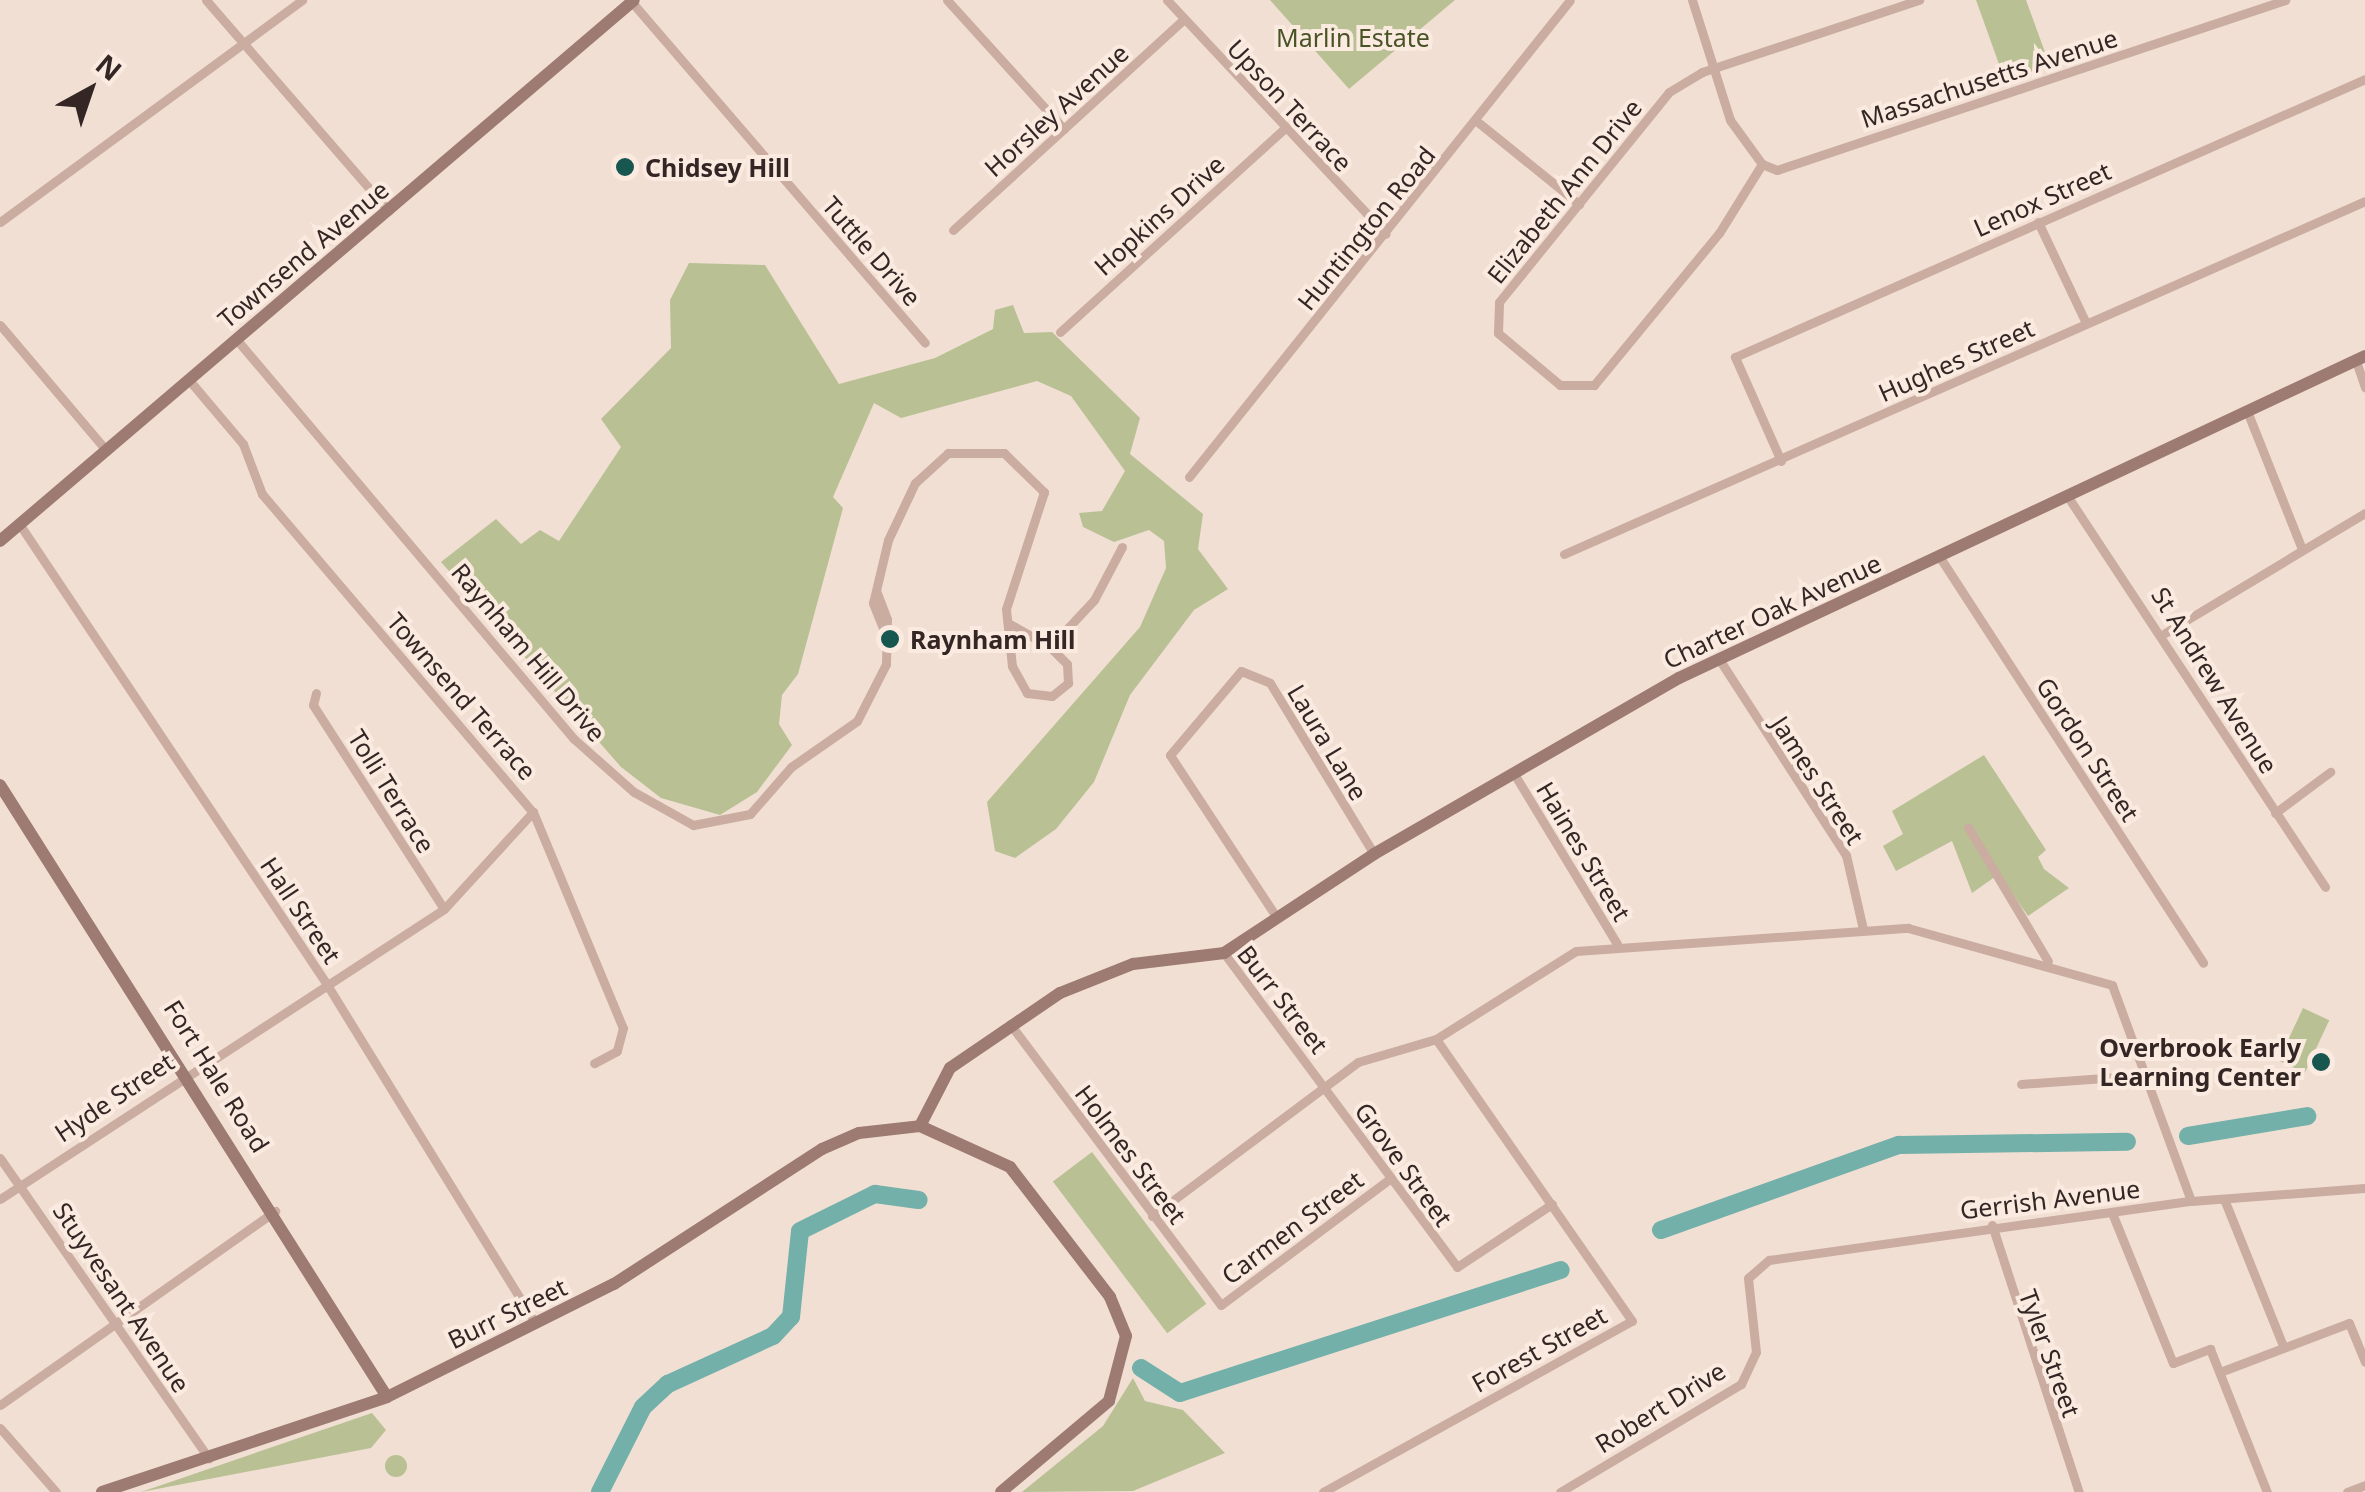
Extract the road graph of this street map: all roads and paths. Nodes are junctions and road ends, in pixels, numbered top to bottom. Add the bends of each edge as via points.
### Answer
1 (206, 0) edge
2 (302, 0) edge
3 (946, 0) edge
4 (1167, 0) edge
5 (1570, 0) edge
6 (1692, 0) edge
7 (1919, 0) edge
8 (2285, 0) edge
9 (632, 1) edge
10 (1184, 20) junction
11 (243, 43) junction
12 (1715, 68) junction
13 (2365, 79) edge
14 (1479, 123) junction
15 (1285, 128) junction
16 (1064, 130) junction
17 (1762, 164) junction
18 (2365, 201) edge
19 (1579, 204) junction
20 (389, 210) junction
21 (0, 222) edge
22 (2038, 222) junction
23 (954, 230) dead end
24 (1386, 234) junction
25 (2086, 324) junction
26 (0, 325) edge
27 (1060, 332) dead end
28 (236, 340) junction
29 (925, 343) dead end
30 (2360, 358) edge
31 (190, 380) junction
32 (2365, 387) edge
33 (2246, 411) junction
34 (107, 450) junction
35 (1781, 461) junction
36 (1189, 477) dead end
37 (2068, 497) junction
38 (2365, 513) edge
39 (20, 524) junction
40 (0, 541) edge
41 (1122, 546) dead end
42 (2302, 549) junction
43 (1564, 554) dead end
44 (1938, 556) junction
45 (1008, 623) junction
46 (2166, 632) junction
47 (1050, 647) junction
48 (1719, 659) junction
49 (316, 693) dead end
50 (2330, 772) dead end
51 (1516, 778) junction
52 (0, 784) edge
53 (534, 812) junction
54 (2275, 813) junction
55 (1968, 827) dead end
56 (1374, 854) junction
57 (2325, 888) dead end
58 (444, 909) junction
59 (1277, 918) junction
60 (1863, 929) junction
61 (1617, 944) junction
62 (1224, 953) junction
63 (2048, 961) junction
64 (2203, 962) dead end
65 (326, 983) junction
66 (1010, 1024) junction
67 (1436, 1039) junction
68 (594, 1063) dead end
69 (187, 1070) junction
70 (2146, 1075) junction
71 (2021, 1084) dead end
72 (1324, 1089) junction
73 (920, 1126) junction
74 (0, 1158) edge
75 (1388, 1180) junction
76 (21, 1185) junction
77 (2365, 1188) edge
78 (0, 1199) edge
79 (2224, 1199) junction
80 (2191, 1201) junction
81 (1552, 1204) junction
82 (275, 1211) junction
83 (2112, 1213) junction
84 (1152, 1216) junction
85 (1992, 1225) junction
86 (1748, 1278) joint
87 (1221, 1305) joint
88 (116, 1324) junction
89 (537, 1325) junction
90 (2283, 1346) junction
91 (2365, 1362) edge
92 (2220, 1372) junction
93 (387, 1397) junction
94 (0, 1405) edge
95 (0, 1428) edge
96 (210, 1459) junction
97 (2365, 1485) edge
98 (56, 1492) edge
99 (102, 1492) edge
100 (1001, 1492) edge
101 (1323, 1492) edge
102 (1560, 1492) edge
103 (2080, 1492) edge
104 (2267, 1492) edge
105 (2348, 1492) edge

1 - 11 street
2 - 11 street
3 - 16 street
4 - 10 street, Upson Terrace
5 - 14 street, Huntington Road
6 - 12 street
7 - 12 street, Elizabeth Ann Drive
8 - 17 street, Massachusetts Avenue via 1777,170
9 - 20 street, Townsend Avenue
9 - 29 street, Tuttle Drive
10 - 15 street, Upson Terrace
10 - 16 street, Horsley Avenue
11 - 20 street
11 - 21 street
12 - 17 street via 1730,120
12 - 19 street, Elizabeth Ann Drive via 1669,92
13 - 22 street, Lenox Street
14 - 19 street
14 - 24 street, Huntington Road
15 - 24 street, Upson Terrace
15 - 27 street, Hopkins Drive
16 - 23 street, Horsley Avenue
17 - 19 street, Elizabeth Ann Drive via 1600,380 1574,389 1507,344 1494,318
18 - 25 street, Hughes Street
20 - 28 street, Townsend Avenue
22 - 25 street
22 - 35 street, Lenox Street via 1735,357
24 - 36 street, Huntington Road
25 - 35 street, Hughes Street
26 - 34 street
28 - 31 street, Townsend Avenue
28 - 45 street, Raynham Hill Drive via 574,740 671,815 708,827 735,822 791,766 845,733 886,664 877,594 888,540 928,466 948,453 994,450 1023,464 1044,492
30 - 32 street
30 - 33 street, Charter Oak Avenue
31 - 34 street, Townsend Avenue
31 - 53 street, Townsend Terrace via 243,444 262,494
33 - 37 street, Charter Oak Avenue
33 - 42 street
34 - 39 street, Townsend Avenue
35 - 43 street, Hughes Street
37 - 44 street, Charter Oak Avenue
37 - 46 street, St Andrew Avenue
38 - 42 street
39 - 40 street, Townsend Avenue
39 - 65 street, Hall Street
41 - 47 street via 1094,600
42 - 46 street
44 - 48 street, Charter Oak Avenue
44 - 64 street, Gordon Street
45 - 47 street
45 - 47 street, Raynham Hill Drive via 1016,677 1034,696 1052,696 1070,677
46 - 54 street, St Andrew Avenue
48 - 51 street, Charter Oak Avenue
48 - 60 street, James Street via 1846,855
49 - 58 street, Tolli Terrace via 313,706
50 - 54 street
51 - 56 street, Charter Oak Avenue
51 - 61 street, Haines Street
52 - 69 street, Fort Hale Road
53 - 58 street, Hyde Street
53 - 68 street, Townsend Terrace via 624,1028 616,1051
54 - 57 street, St Andrew Avenue
55 - 63 street
56 - 59 street, Charter Oak Avenue
56 - 59 street, Laura Lane via 1270,683 1241,671 1170,755
58 - 65 street, Hyde Street
59 - 62 street, Charter Oak Avenue
60 - 61 street, Burr Street
60 - 63 street, Burr Street via 1924,929
61 - 67 street, Burr Street via 1549,963
62 - 66 street, Burr Street via 1100,974
62 - 72 street, Burr Street
63 - 70 street, Burr Street via 2112,985
65 - 69 street, Hyde Street
65 - 89 street, Hall Street
66 - 73 street, Burr Street via 946,1073
66 - 84 street, Holmes Street
67 - 72 street, Burr Street via 1367,1058
67 - 81 street, Forest Street
69 - 76 street, Hyde Street
69 - 82 street, Fort Hale Road
70 - 71 street
70 - 80 street, Burr Street
72 - 75 street, Grove Street
72 - 84 street
73 - 89 street, Burr Street via 860,1133 822,1149
73 - 100 street via 1010,1167 1110,1297 1126,1336 1109,1400
74 - 76 street, Stuyvesant Avenue
75 - 81 street, Grove Street via 1452,1263 1476,1261
75 - 87 street, Carmen Street
76 - 78 street, Hyde Street
76 - 88 street, Stuyvesant Avenue
77 - 79 street, Gerrish Avenue
79 - 80 street, Gerrish Avenue
79 - 90 street
80 - 83 street, Gerrish Avenue
81 - 101 street, Forest Street via 1632,1320
82 - 88 street
82 - 93 street, Fort Hale Road
83 - 85 street, Gerrish Avenue
83 - 92 street via 2173,1363 2210,1349
84 - 87 street, Holmes Street
85 - 86 street, Gerrish Avenue via 1769,1260
85 - 103 street, Tyler Street
86 - 102 street, Robert Drive via 1756,1352 1740,1384
88 - 94 street
88 - 96 street, Stuyvesant Avenue
89 - 93 street, Burr Street
90 - 91 street via 2349,1323
90 - 92 street
92 - 104 street
93 - 96 street, Burr Street
95 - 98 street
96 - 99 street, Burr Street
97 - 105 street

